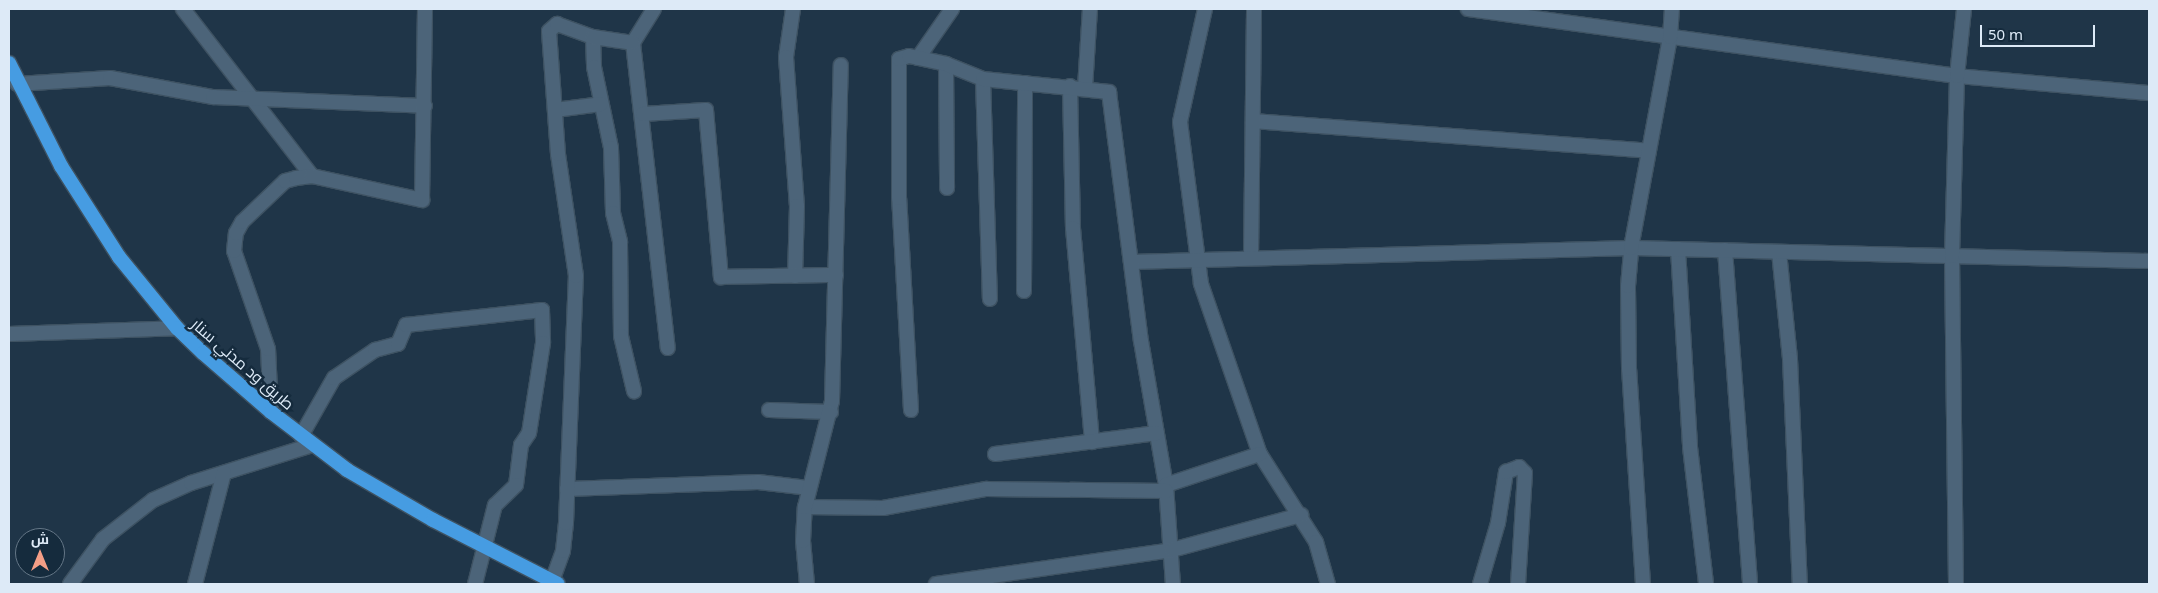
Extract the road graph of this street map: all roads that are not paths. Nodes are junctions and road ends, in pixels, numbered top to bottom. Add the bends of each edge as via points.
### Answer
1 (183, 9) edge
2 (425, 9) edge
3 (654, 9) edge
4 (793, 9) edge
5 (952, 9) edge
6 (1090, 9) edge
7 (1205, 9) edge
8 (1254, 9) edge
9 (1468, 9) edge
10 (1672, 9) edge
11 (1964, 9) edge
12 (593, 37) junction
13 (1670, 37) junction
14 (633, 43) junction
15 (918, 58) junction
16 (9, 63) edge
17 (946, 64) junction
18 (840, 65) dead end
19 (1957, 76) junction
20 (983, 79) junction
21 (1025, 83) junction
22 (17, 84) junction
23 (1070, 86) junction
24 (1085, 88) junction
25 (2149, 94) edge
26 (250, 99) junction
27 (601, 104) junction
28 (425, 106) junction
29 (555, 110) junction
30 (642, 114) junction
31 (1253, 121) junction
32 (1649, 151) junction
33 (312, 176) junction
34 (947, 188) dead end
35 (1631, 248) junction
36 (1678, 249) junction
37 (1725, 250) junction
38 (1780, 252) junction
39 (1952, 256) junction
40 (1251, 257) junction
41 (1196, 258) junction
42 (2149, 261) edge
43 (1131, 262) junction
44 (836, 275) junction
45 (795, 276) junction
46 (1024, 291) dead end
47 (990, 299) dead end
48 (177, 328) junction
49 (9, 334) edge
50 (668, 348) dead end
51 (634, 391) dead end
52 (769, 410) dead end
53 (911, 410) dead end
54 (271, 412) junction
55 (831, 412) junction
56 (1157, 433) junction
57 (307, 441) junction
58 (1092, 442) junction
59 (994, 454) dead end
60 (1260, 454) junction
61 (224, 473) junction
62 (808, 488) junction
63 (1166, 488) junction
64 (567, 490) junction
65 (805, 506) junction
66 (1300, 516) junction
67 (482, 545) junction
68 (1172, 550) junction
69 (196, 578) edge
70 (1036, 578) edge
71 (554, 583) edge
72 (70, 584) edge
73 (202, 584) edge
74 (475, 584) edge
75 (807, 584) edge
76 (936, 584) edge
77 (1173, 584) edge
78 (1328, 584) edge
79 (1480, 584) edge
80 (1518, 584) edge
81 (1643, 584) edge
82 (1706, 584) edge
83 (1750, 584) edge
84 (1800, 584) edge
85 (1956, 584) edge

1 - 26 street
2 - 28 street
3 - 14 street
4 - 45 street via 786,57 796,206
5 - 15 street
6 - 24 street
7 - 41 street via 1180,122
8 - 31 street
9 - 13 street
10 - 13 street
11 - 19 street
12 - 14 street
12 - 27 street
12 - 29 street via 557,24 549,31
13 - 19 street
13 - 32 street
14 - 30 street
15 - 17 street
15 - 53 street via 903,56 898,66 899,198
16 - 22 highway, طريق ود مدني سنار
17 - 20 street
17 - 34 street
18 - 44 street
19 - 25 street
19 - 39 street
20 - 21 street
20 - 47 street
21 - 23 street
21 - 46 street
22 - 26 street via 118,79 187,93
22 - 48 highway, طريق ود مدني سنار via 61,166 105,236
23 - 24 street
23 - 58 street via 1073,228
24 - 43 street via 1109,92 1112,100
26 - 28 street
26 - 33 street
27 - 29 street
27 - 51 street via 610,148 614,213 620,242 621,336
28 - 33 street via 422,200
29 - 64 street via 576,276
30 - 45 street via 706,110 721,277
30 - 50 street
31 - 32 street
31 - 40 street
32 - 35 street
33 - 54 street via 285,181 242,222 236,233 234,252 268,349
35 - 36 street
35 - 40 street
35 - 81 street via 1630,369
36 - 37 street
36 - 82 street via 1690,447
37 - 38 street
37 - 83 street
38 - 39 street
38 - 84 street via 1790,359
39 - 42 street
39 - 85 street
40 - 41 street
41 - 43 street
41 - 60 street via 1206,306
43 - 56 street
44 - 45 street
44 - 55 street
48 - 49 street
48 - 54 highway, طريق ود مدني سنار
52 - 55 street
54 - 57 highway, طريق ود مدني سنار
55 - 62 street
56 - 58 street
56 - 63 street
57 - 61 street
57 - 67 highway, طريق ود مدني سنار via 385,492
57 - 67 street via 334,378 375,350 398,344 406,325 542,310 539,374 529,433 521,445 516,485 497,498
58 - 59 street
60 - 63 street
60 - 66 street
61 - 69 street
61 - 72 street via 171,491 140,509 102,539
62 - 64 street via 758,482
62 - 65 street
63 - 65 street via 986,489 883,508
63 - 68 street
64 - 71 street via 563,551
65 - 75 street via 802,541
66 - 68 street
66 - 78 street via 1316,542
67 - 71 highway, طريق ود مدني سنار
67 - 74 street
68 - 70 street
68 - 77 street
69 - 73 street
70 - 76 street
79 - 80 street via 1498,523 1506,472 1519,467 1525,473

